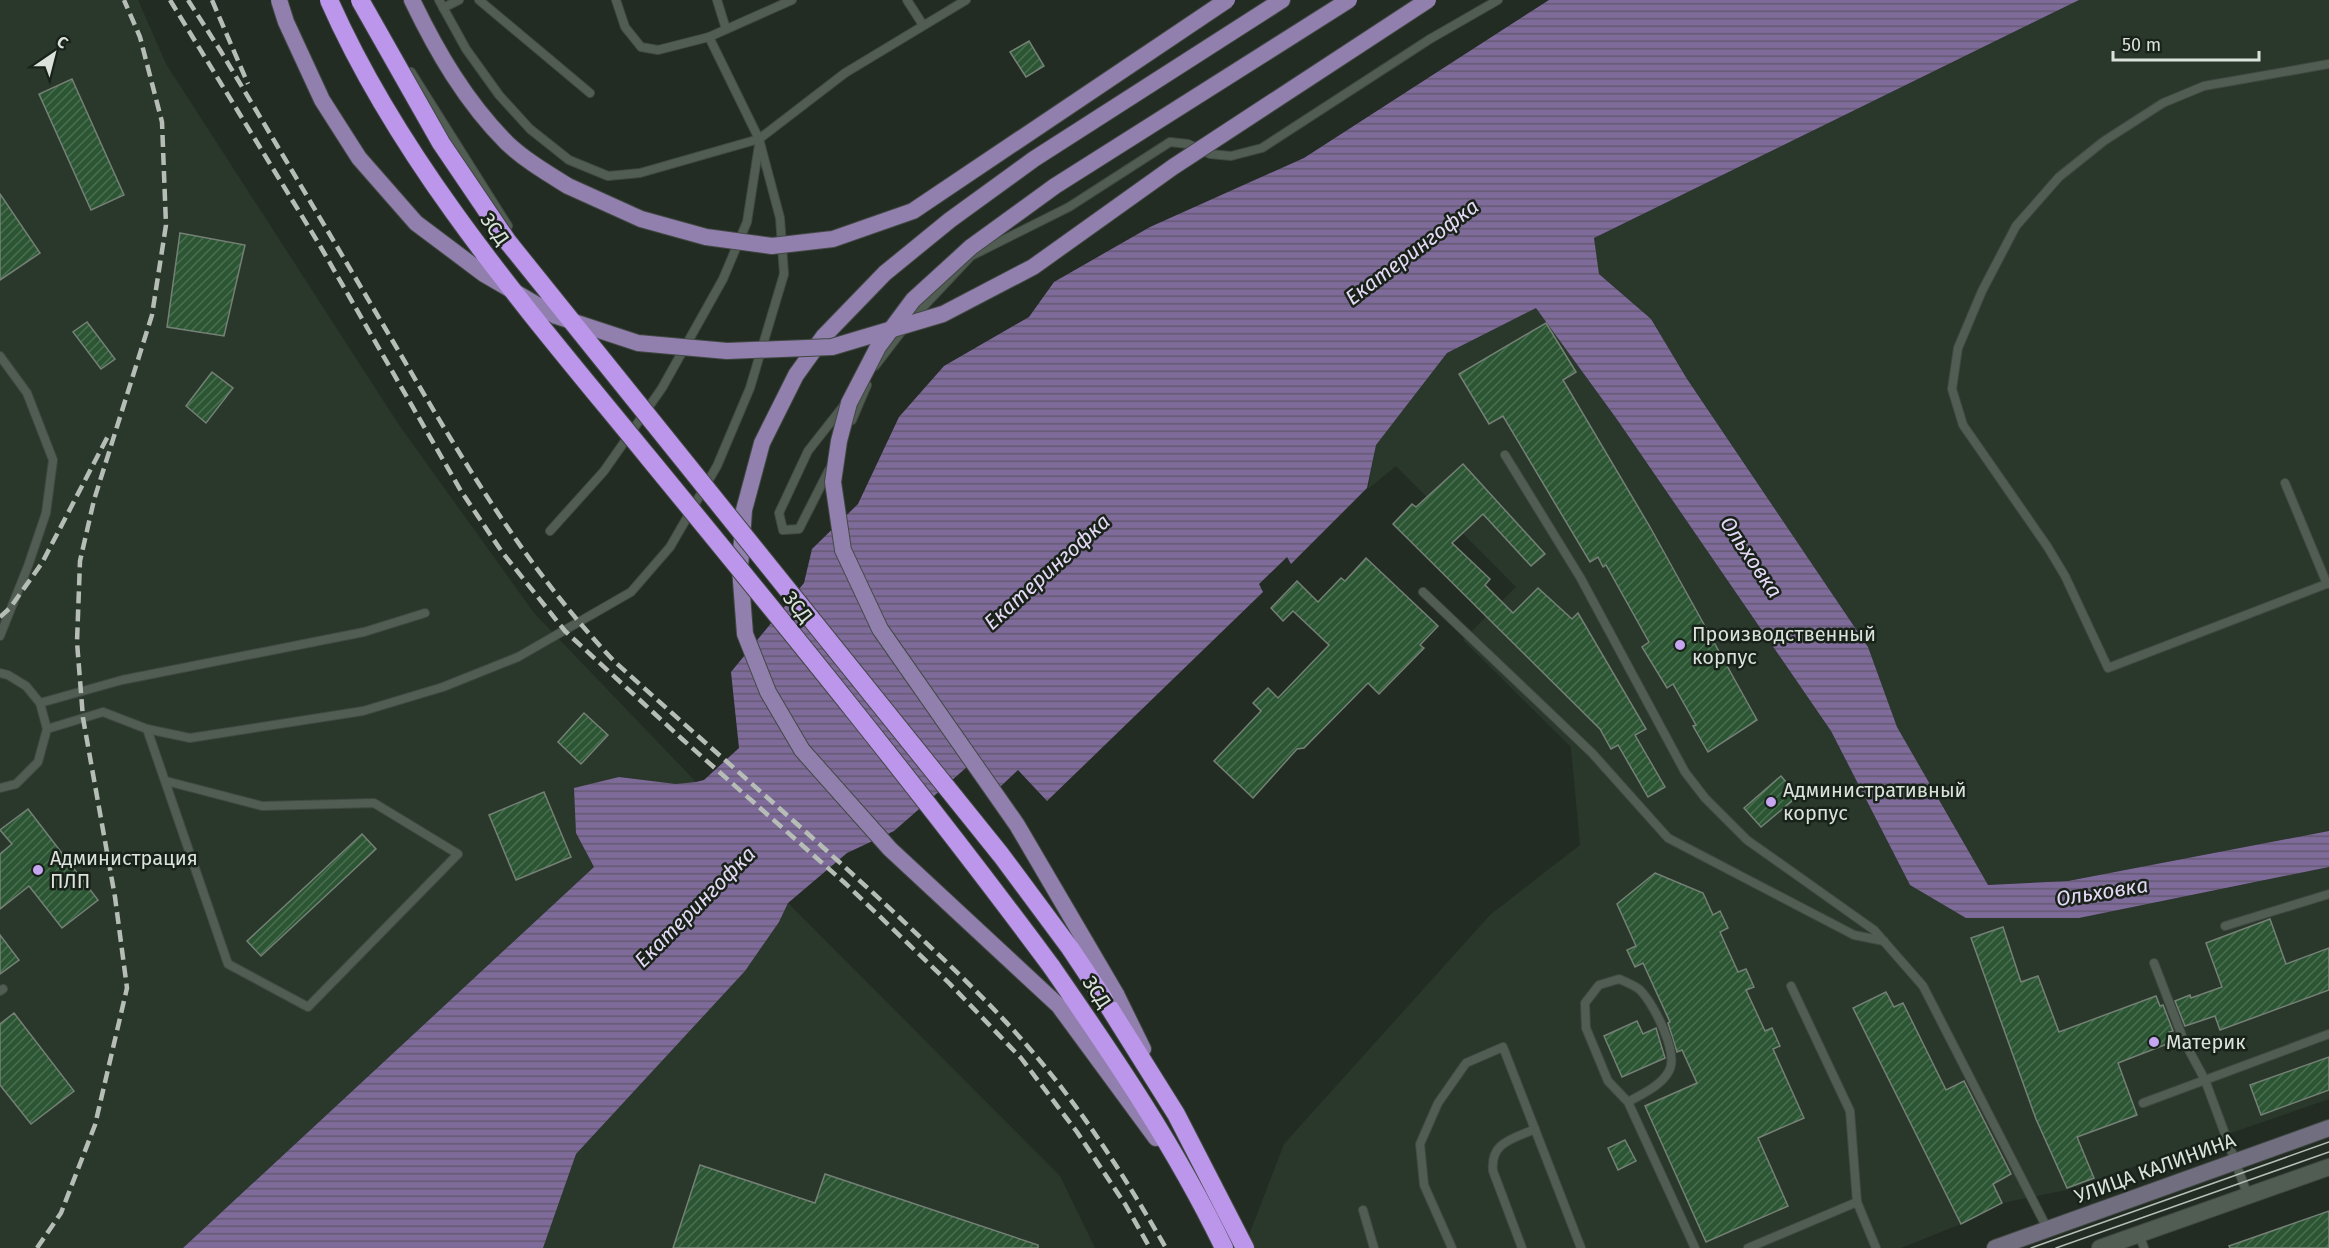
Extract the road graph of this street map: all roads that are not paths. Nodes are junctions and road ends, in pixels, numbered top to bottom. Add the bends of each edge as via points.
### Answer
1 (279, 0) edge
2 (329, 0) edge
3 (360, 0) edge
4 (365, 0) edge
5 (412, 0) edge
6 (459, 0) edge
7 (479, 0) edge
8 (616, 0) edge
9 (717, 0) edge
10 (792, 0) edge
11 (907, 0) edge
12 (966, 0) edge
13 (1227, 0) edge
14 (1282, 0) edge
15 (1349, 0) edge
16 (1428, 0) edge
17 (1498, 0) edge
18 (441, 4) edge
19 (923, 25) junction
20 (726, 29) junction
21 (709, 37) junction
22 (2329, 64) edge
23 (590, 93) dead end
24 (759, 139) junction
25 (556, 303) junction
26 (0, 356) edge
27 (875, 366) junction
28 (1505, 455) dead end
29 (2285, 483) dead end
30 (550, 531) dead end
31 (2328, 583) edge
32 (1423, 592) dead end
33 (425, 613) dead end
34 (0, 636) edge
35 (0, 674) edge
36 (40, 703) junction
37 (47, 729) junction
38 (147, 729) junction
39 (166, 781) junction
40 (0, 788) edge
41 (2329, 894) edge
42 (2225, 926) dead end
43 (1885, 942) junction
44 (2154, 963) dead end
45 (1791, 986) dead end
46 (2329, 1034) edge
47 (2205, 1080) junction
48 (1628, 1102) junction
49 (2143, 1103) dead end
50 (1176, 1114) junction
51 (2329, 1128) edge
52 (1535, 1129) junction
53 (2235, 1162) junction
54 (2329, 1167) edge
55 (2248, 1196) junction
56 (1200, 1199) junction
57 (1857, 1202) junction
58 (1364, 1210) dead end
59 (2047, 1228) junction
60 (2141, 1241) edge
61 (1224, 1248) edge
62 (1245, 1248) edge
63 (1374, 1248) edge
64 (1452, 1248) edge
65 (1522, 1248) edge
66 (1581, 1248) edge
67 (1695, 1248) edge
68 (1748, 1248) edge
69 (1876, 1248) edge
70 (1995, 1248) edge
71 (2100, 1248) edge

1 - 16 main road, bridge via 322,100 359,158 416,223 484,274 556,316 638,343 727,351 832,347 943,314 1034,267 1173,167
2 - 56 highway, ЗСД, bridge via 412,150 483,252 984,875 1130,1080
3 - 25 highway, ЗСД, bridge via 441,143 508,242
4 - 25 lane
5 - 13 main road, bridge via 456,81 508,144 536,166 568,186 642,219 706,237 772,246 833,238 913,211
6 - 18 lane
7 - 23 lane
8 - 21 lane via 624,27 641,47 658,50
9 - 20 lane
10 - 20 lane
11 - 19 lane
12 - 19 lane
14 - 56 main road, bridge via 1034,159 950,220 878,281 824,336 796,375 762,442 744,510 740,568 746,634 768,692 802,750 890,849 1059,1006
15 - 50 main road, bridge via 1055,186 971,247 913,300 878,347 849,403 839,441 833,482 843,550 880,629 1017,825 1116,994
17 - 27 lane via 1430,39 1262,148 1231,156 1170,142 1069,207 971,256 908,323
18 - 24 lane via 466,49 499,95 530,129 568,160 608,176 640,173
19 - 24 lane via 845,73
20 - 21 lane
21 - 24 lane
22 - 31 lane via 2204,86 2163,103 2104,141 2060,177 2016,226 1982,291 1958,348 1952,389 1963,425 2066,576 2108,668
24 - 30 lane via 747,222 723,279 662,388 604,471
24 - 38 lane via 780,219 784,274 750,388 717,466 670,547 631,592 518,657 443,687 363,711 190,738
25 - 50 highway, ЗСД, bridge via 1001,855 1070,948
26 - 34 lane via 27,393 53,460 46,513
27 - 27 lane via 799,529 783,530 779,513 808,451
28 - 43 lane via 1580,577 1685,772 1705,798 1747,840 1874,930
29 - 31 lane
32 - 43 lane via 1592,753 1668,838 1854,935
33 - 36 lane via 364,632 122,680
35 - 36 lane via 26,686
36 - 37 lane
37 - 38 lane via 103,712
37 - 40 lane via 38,762 16,784
38 - 39 lane
39 - 39 lane via 262,806 374,803 458,854 308,1007 228,964
41 - 42 lane
43 - 59 lane via 1923,986
44 - 47 lane via 2184,1041
45 - 57 lane via 1850,1111
46 - 47 lane
47 - 49 lane
47 - 53 lane
48 - 48 lane via 1608,1081 1586,1028 1585,1003 1599,985 1619,979 1638,988 1652,1005 1672,1054 1670,1069 1662,1081
48 - 67 lane
50 - 62 highway, ЗСД
51 - 53 main road, УЛИЦА КАЛИНИНА
52 - 64 lane via 1503,1047 1466,1062 1438,1103 1420,1144 1424,1185
52 - 65 lane via 1507,1141 1497,1148 1492,1159
52 - 66 lane
53 - 55 lane
53 - 59 main road, УЛИЦА КАЛИНИНА
54 - 55 street
55 - 60 street
56 - 61 highway, ЗСД
57 - 68 lane
57 - 69 lane
58 - 63 lane
59 - 70 main road, УЛИЦА КАЛИНИНА
60 - 71 street

